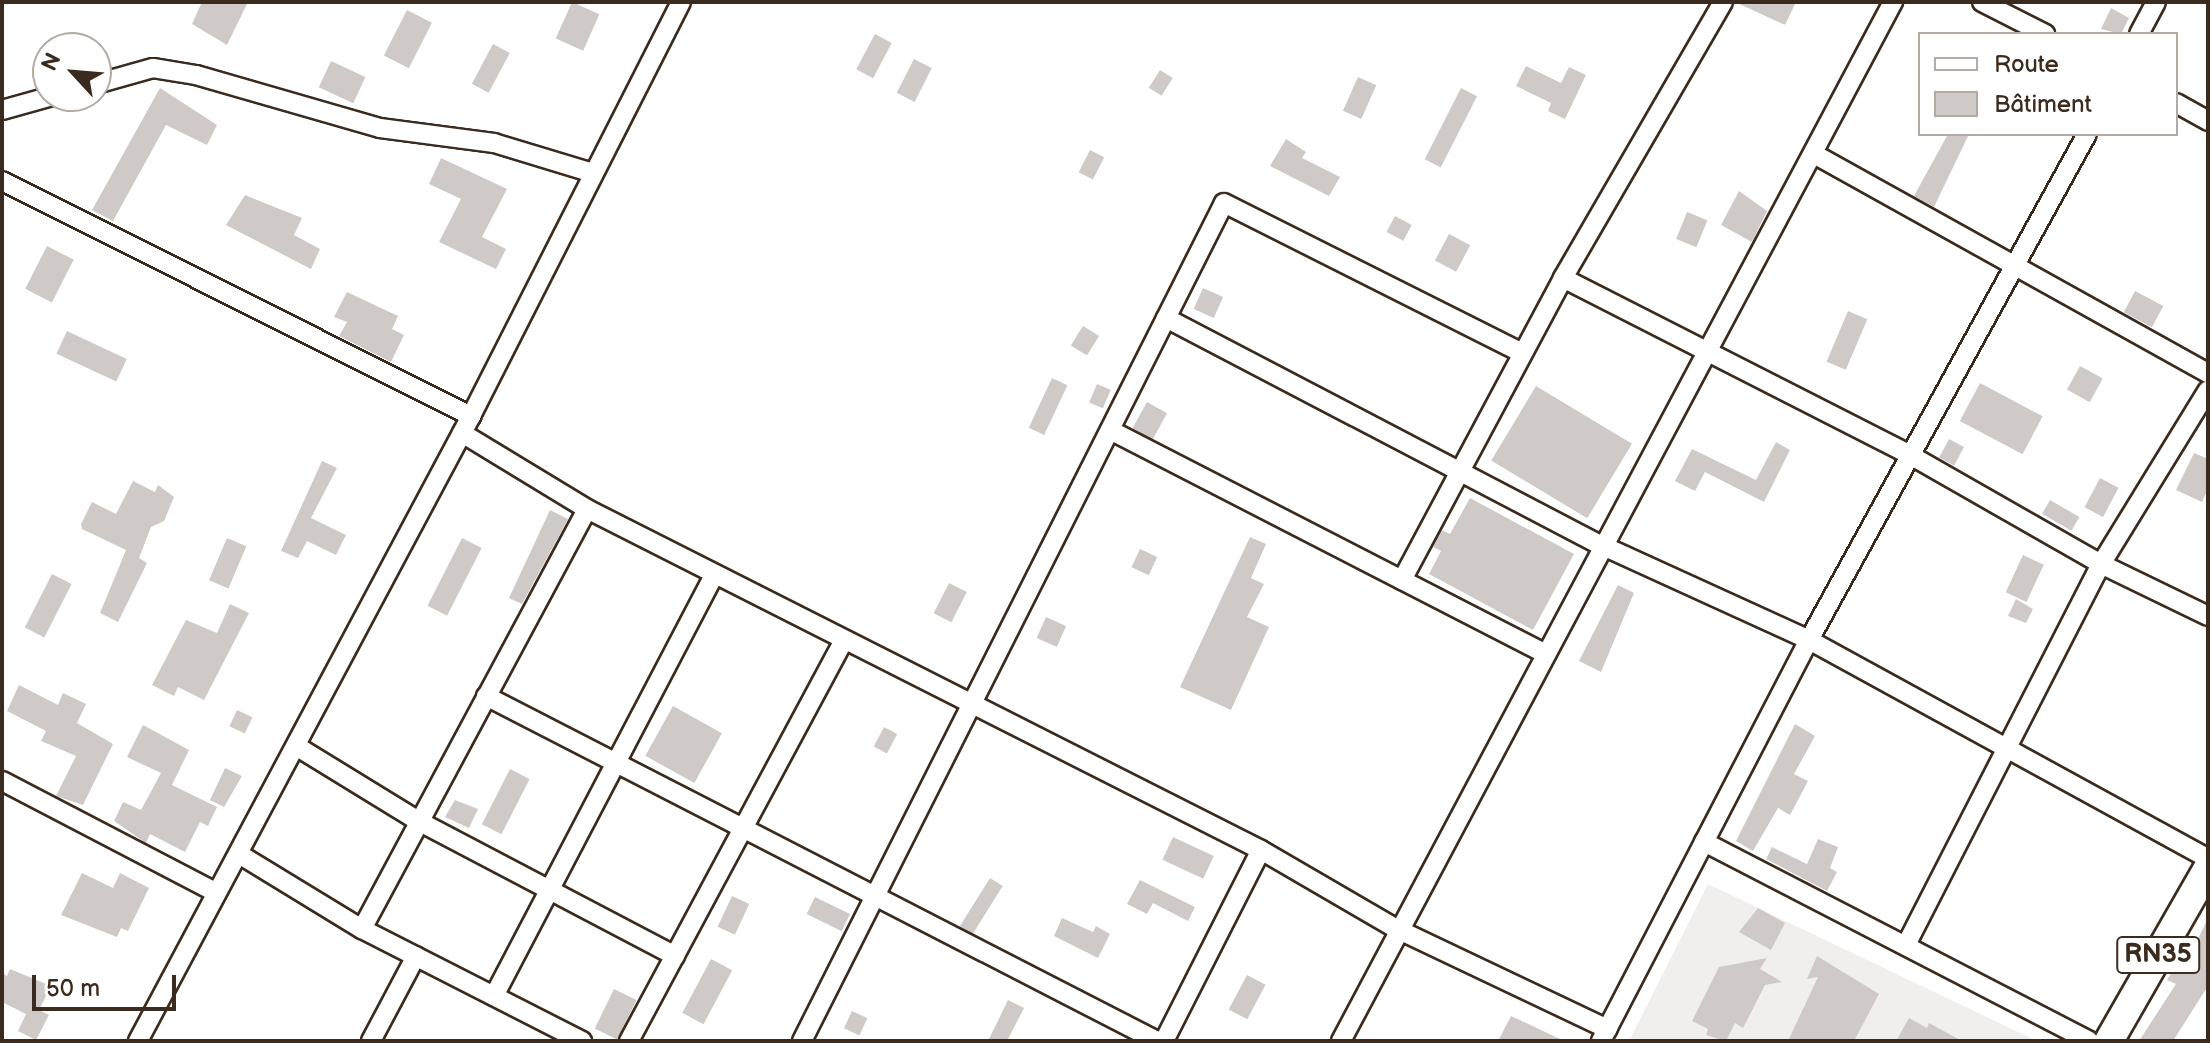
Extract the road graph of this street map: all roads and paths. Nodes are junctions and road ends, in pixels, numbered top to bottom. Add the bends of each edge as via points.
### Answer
1 (681, 2) edge
2 (1723, 2) edge
3 (1893, 2) edge
4 (1982, 2) edge
5 (2156, 2) edge
6 (2041, 32) edge
7 (2140, 32) edge
8 (112, 80) edge
9 (32, 102) edge
10 (2178, 104) edge
11 (2, 110) edge
12 (2208, 121) edge
13 (2086, 136) edge
14 (1814, 154) junction
15 (593, 173) junction
16 (2, 181) edge
17 (2019, 265) junction
18 (1563, 278) junction
19 (1166, 318) junction
20 (1522, 353) junction
21 (1705, 353) junction
22 (2208, 373) edge
23 (2208, 390) edge
24 (471, 416) junction
25 (1110, 430) junction
26 (462, 433) junction
27 (1910, 455) junction
28 (1459, 471) junction
29 (587, 509) junction
30 (1601, 545) junction
31 (2101, 564) junction
32 (714, 575) junction
33 (1402, 580) junction
34 (2208, 616) edge
35 (1809, 640) junction
36 (843, 642) junction
37 (1544, 653) junction
38 (486, 696) junction
39 (970, 707) junction
40 (296, 746) junction
41 (2005, 749) junction
42 (615, 764) junction
43 (2, 781) edge
44 (420, 822) junction
45 (742, 830) junction
46 (1704, 842) junction
47 (1261, 850) junction
48 (239, 854) junction
49 (2208, 858) edge
50 (2208, 868) edge
51 (549, 890) junction
52 (215, 892) junction
53 (873, 899) junction
54 (362, 929) junction
55 (1397, 929) junction
56 (1906, 945) junction
57 (416, 956) junction
58 (675, 956) junction
59 (494, 996) junction
60 (1605, 1035) edge
61 (804, 1037) edge
62 (138, 1041) edge
63 (371, 1041) edge
64 (582, 1041) edge
65 (629, 1041) edge
66 (823, 1041) edge
67 (1157, 1041) edge
68 (1164, 1041) edge
69 (1341, 1041) edge
70 (2089, 1041) edge
71 (2109, 1041) edge

1 - 15 street
2 - 18 street
3 - 14 street
4 - 6 street
5 - 7 street
8 - 15 street via 153,68 196,75 380,128 494,143
9 - 11 street
10 - 12 street
13 - 17 street
14 - 17 street
14 - 21 street
15 - 24 street
16 - 24 street
17 - 22 street
17 - 27 street
18 - 20 street
18 - 21 street
19 - 20 street via 1224,203
19 - 25 street
19 - 28 street
20 - 28 street
21 - 27 street
21 - 30 street
23 - 31 street
24 - 26 street
25 - 33 street
25 - 39 street
26 - 29 street
26 - 40 street
27 - 31 street
27 - 35 street
28 - 30 street
28 - 33 street
29 - 32 street
29 - 38 street
30 - 35 street
30 - 37 street
31 - 34 street
31 - 41 street
32 - 36 street
32 - 42 street
33 - 37 street
35 - 41 street
35 - 46 street
36 - 39 street
36 - 45 street
37 - 55 street
38 - 42 street
38 - 44 street
39 - 47 street
39 - 53 street
40 - 44 street
40 - 48 street
41 - 49 street
41 - 56 street
42 - 45 street
42 - 51 street
43 - 52 street
44 - 51 street
44 - 54 street
45 - 53 street
45 - 58 street
46 - 56 street
46 - 60 street
47 - 55 street
47 - 68 street
48 - 52 street
48 - 54 street
50 - 71 main road, RN35
51 - 58 street
51 - 59 street
52 - 62 street
53 - 61 street
53 - 67 street
54 - 57 street
55 - 60 street
55 - 69 street
56 - 70 street
57 - 59 street
57 - 63 street
58 - 65 street
59 - 64 street
61 - 66 street

